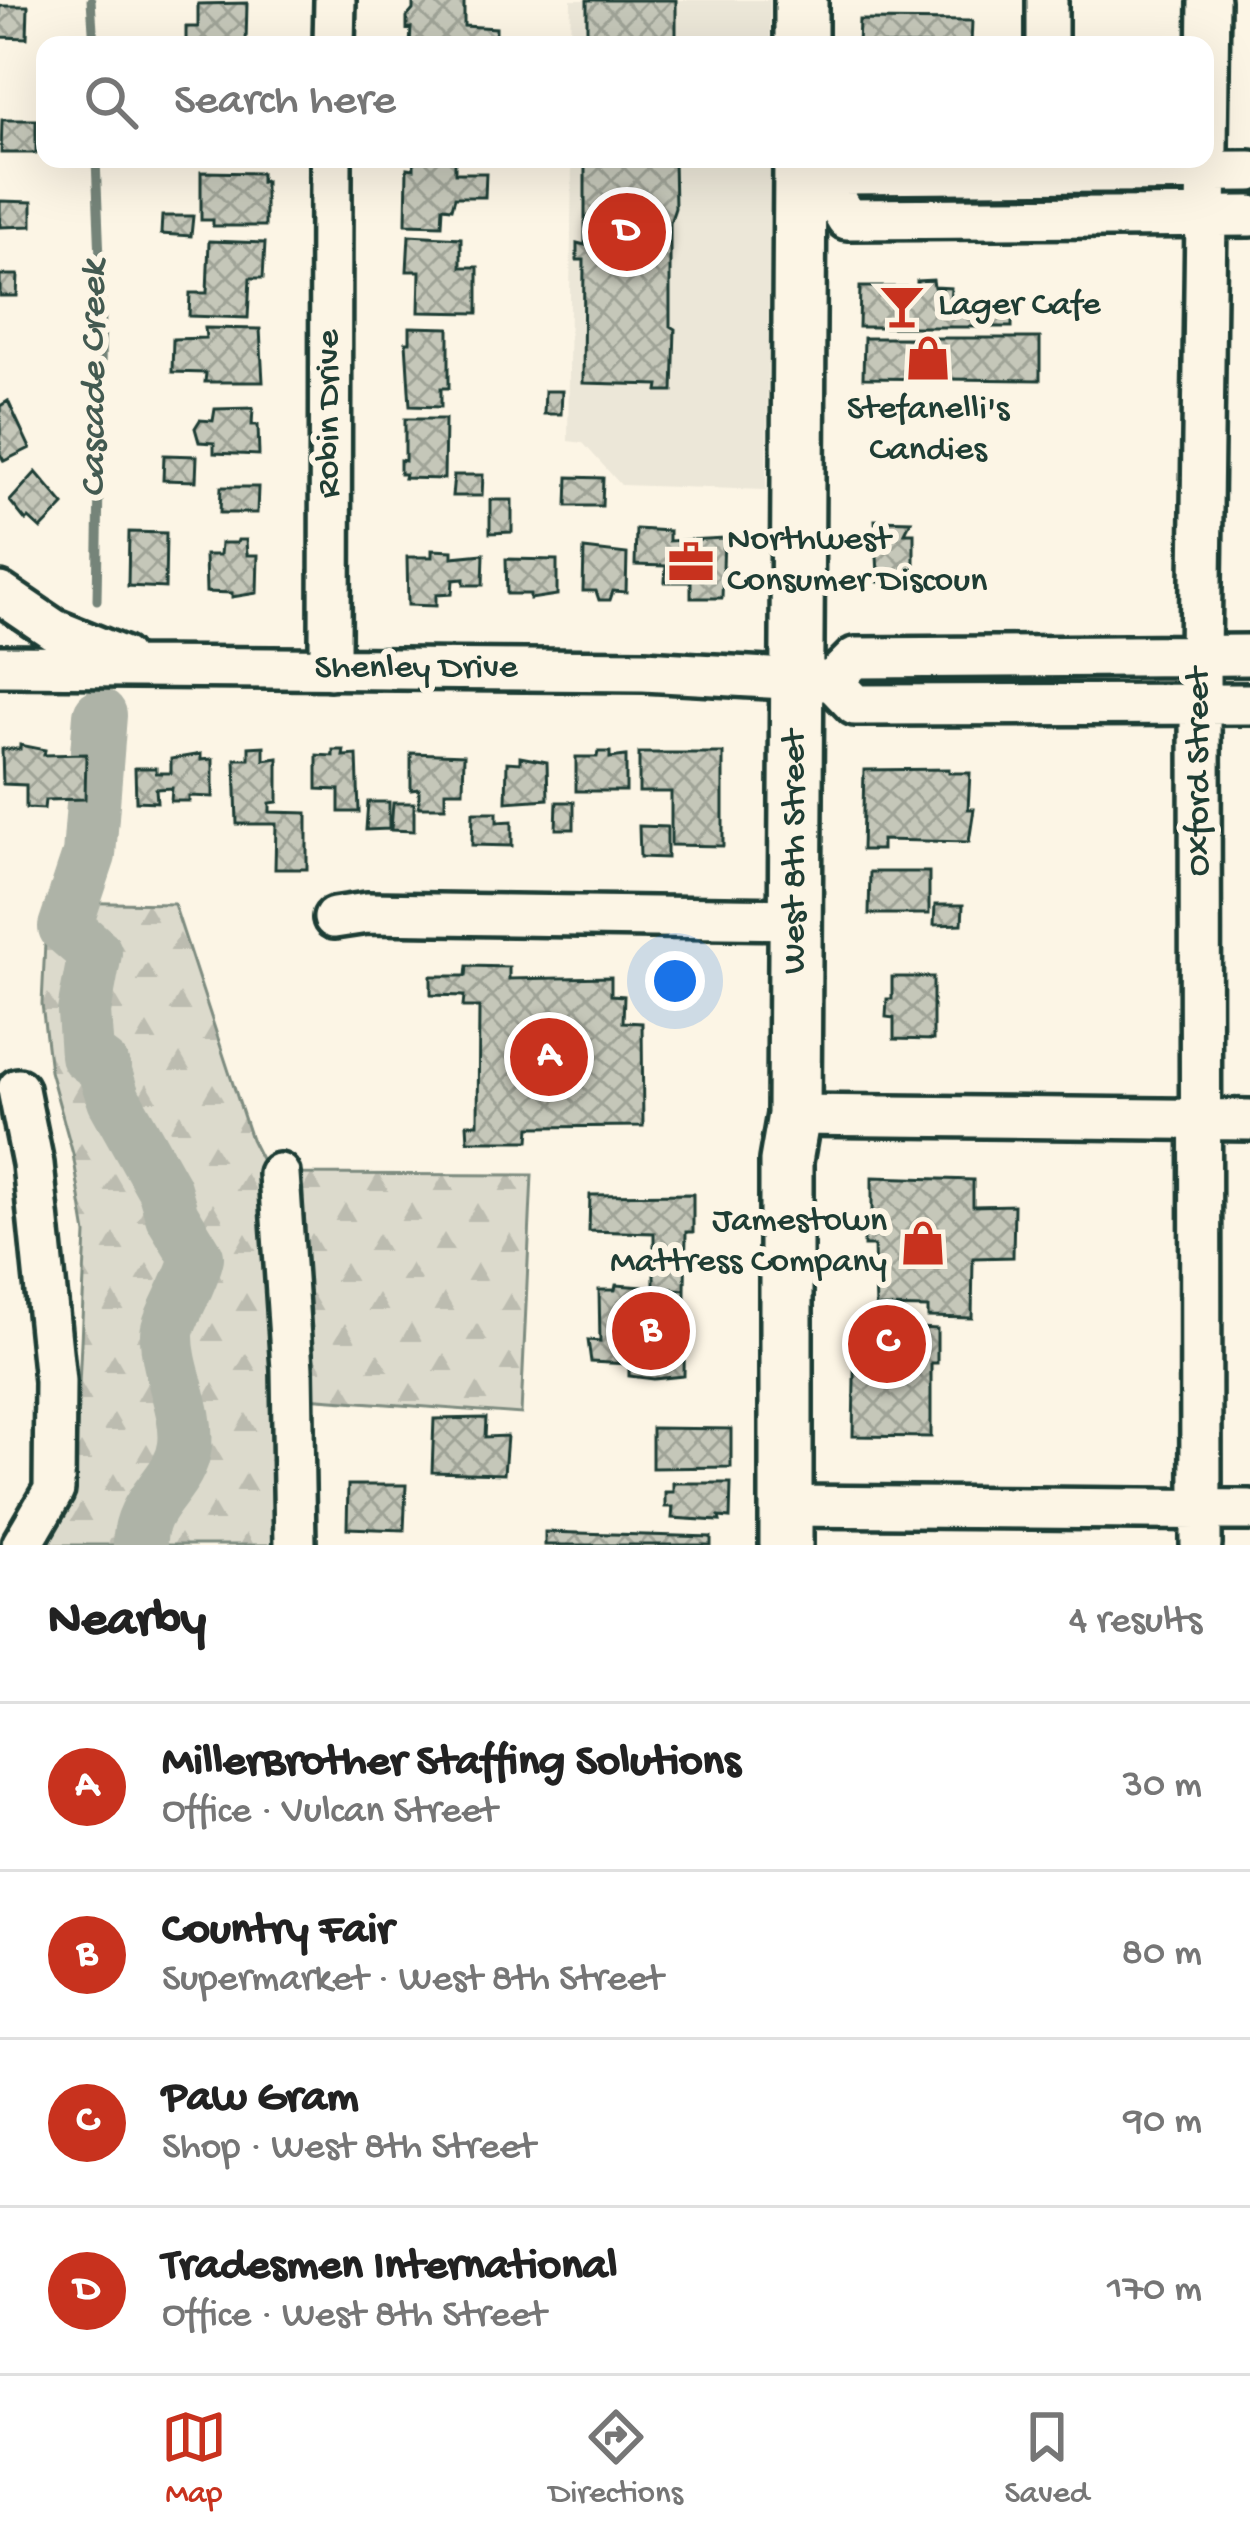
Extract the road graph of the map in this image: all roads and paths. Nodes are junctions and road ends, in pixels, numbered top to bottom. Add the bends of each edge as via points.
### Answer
1 (335, 0) edge
2 (801, 0) edge
3 (1047, 0) edge
4 (1209, 0) edge
5 (334, 36) edge
6 (801, 36) edge
7 (1047, 36) edge
8 (1209, 36) edge
9 (331, 168) edge
10 (988, 168) edge
11 (1126, 168) edge
12 (1207, 170) junction
13 (1250, 171) edge
14 (811, 183) edge
15 (1207, 215) junction
16 (1250, 216) edge
17 (0, 593) edge
18 (1200, 655) junction
19 (1250, 655) edge
20 (0, 665) edge
21 (142, 665) junction
22 (330, 669) junction
23 (815, 680) junction
24 (1250, 704) edge
25 (1200, 705) junction
26 (334, 918) dead end
27 (795, 919) junction
28 (18, 1089) dead end
29 (794, 1115) junction
30 (1250, 1120) edge
31 (1199, 1121) junction
32 (279, 1174) dead end
33 (1250, 1510) edge
34 (786, 1526) edge
35 (1201, 1527) edge
36 (22, 1545) edge
37 (295, 1545) edge

1 - 5 street
2 - 6 main road
3 - 7 street
4 - 8 street, Oxford Street
9 - 22 street, Robin Drive
10 - 14 street via 842,173
11 - 12 street
12 - 13 street
12 - 15 street, Oxford Street
14 - 15 street via 847,219
14 - 23 main road, West 8th Street
15 - 16 street
15 - 18 street, Oxford Street
17 - 21 street via 53,629
18 - 19 street, Shenley Drive
18 - 23 street, Shenley Drive via 855,658
18 - 25 street, Oxford Street
20 - 21 street, Shenley Drive
21 - 22 street, Shenley Drive
22 - 23 street, Shenley Drive
23 - 25 street, Shenley Drive via 855,706
23 - 27 main road, West 8th Street
24 - 25 street, Shenley Drive
25 - 31 street, Oxford Street
26 - 27 street
27 - 29 main road, West 8th Street
28 - 36 street via 55,1402 54,1490
29 - 31 street
29 - 34 main road, West 8th Street via 786,1161
30 - 31 street
31 - 35 street, Oxford Street
32 - 37 street
33 - 35 street
34 - 35 street

